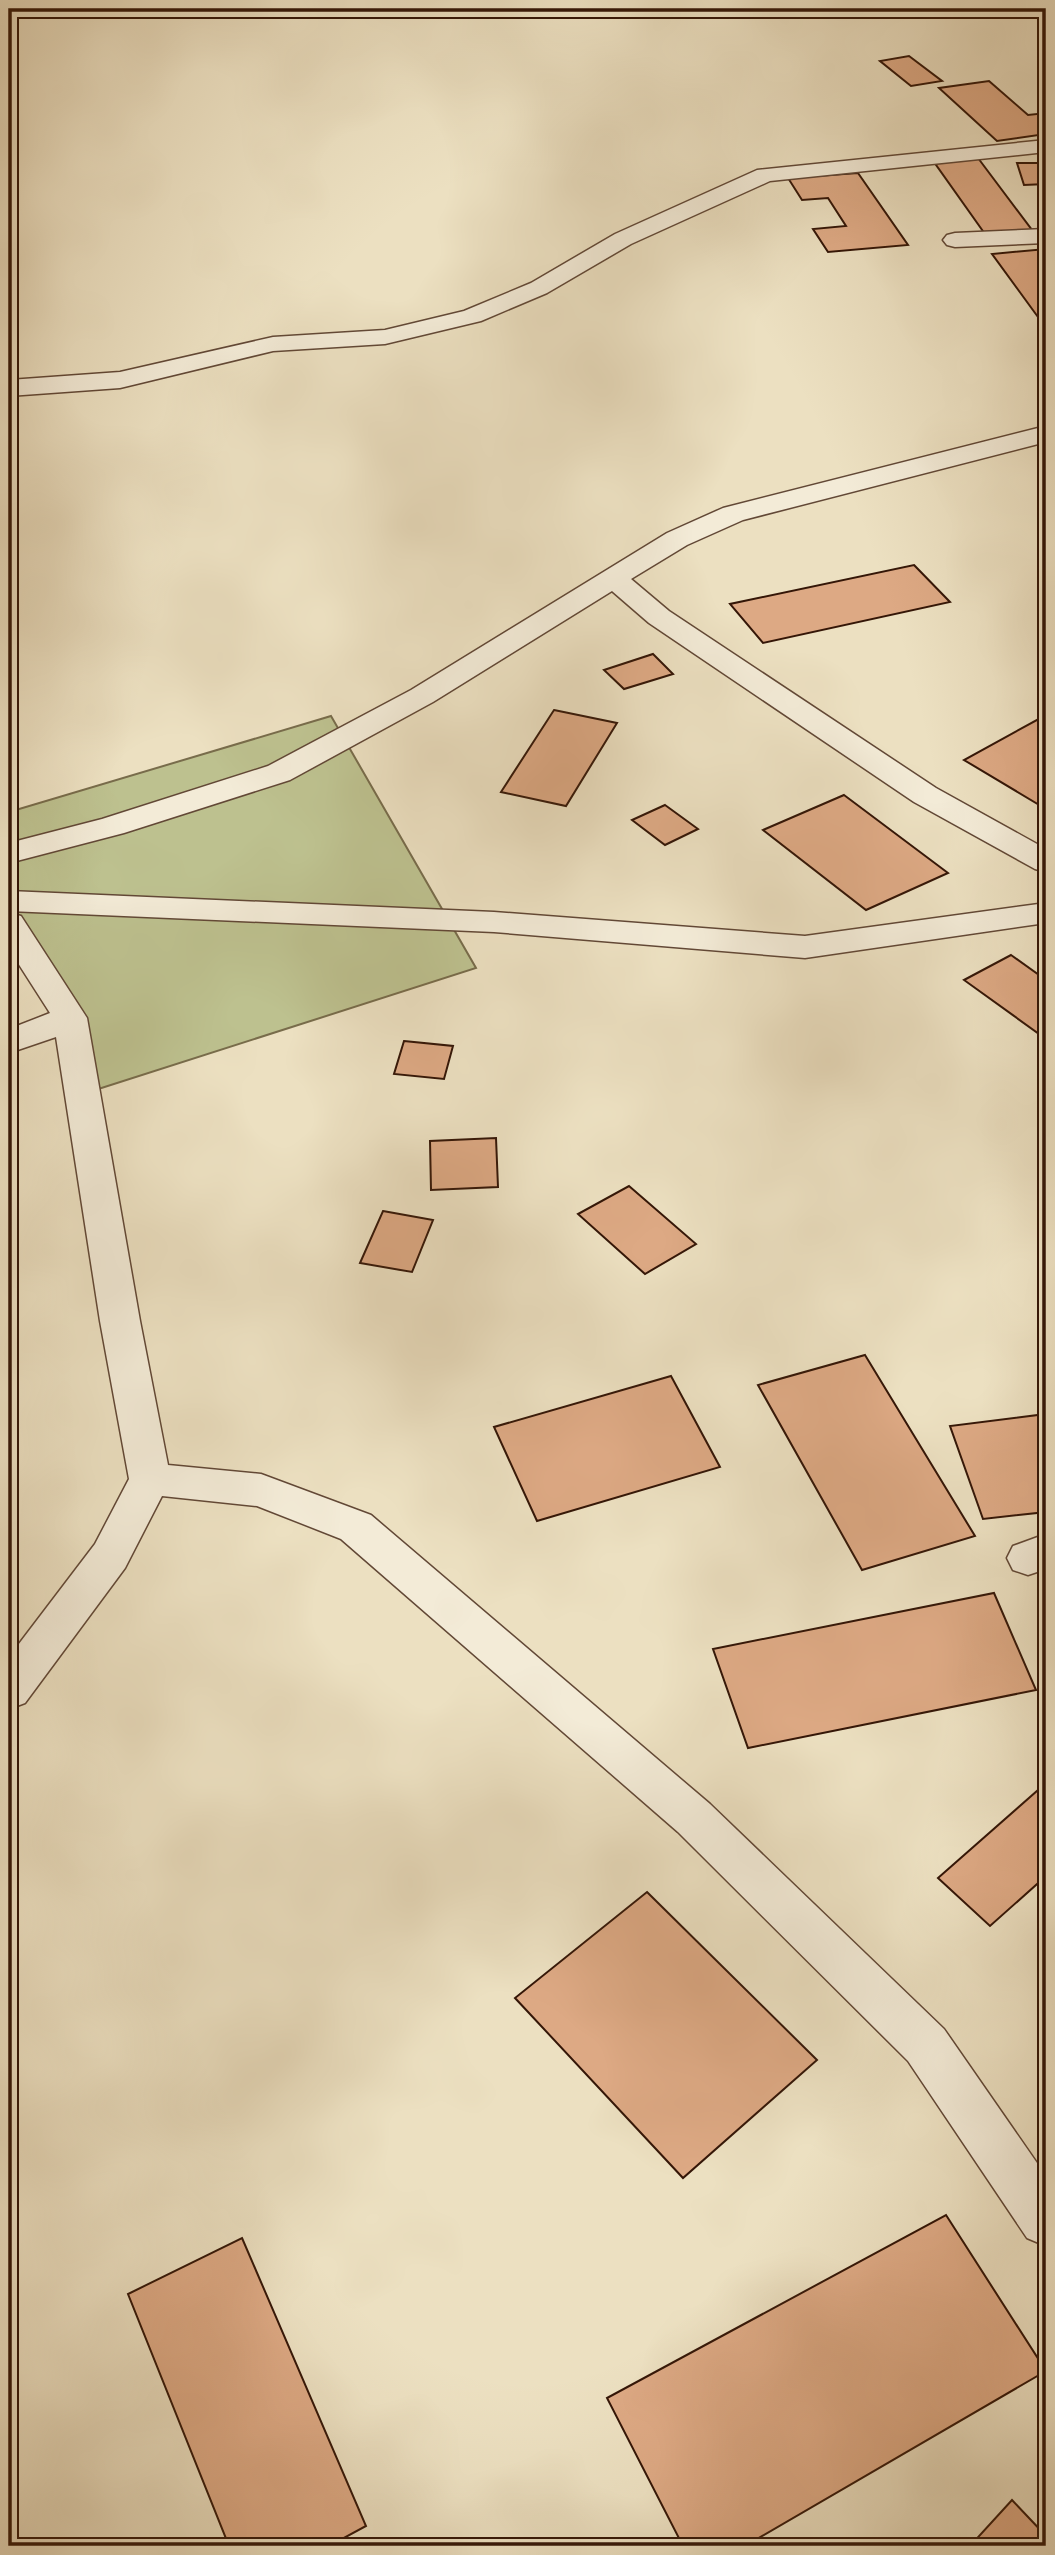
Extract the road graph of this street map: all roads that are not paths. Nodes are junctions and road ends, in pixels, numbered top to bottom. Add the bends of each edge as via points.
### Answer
1 (1046, 146) edge
2 (1046, 236) edge
3 (955, 240) dead end
4 (9, 388) edge
5 (1046, 433) edge
6 (614, 579) junction
7 (9, 853) edge
8 (1046, 862) edge
9 (9, 901) edge
10 (1046, 913) edge
11 (9, 923) edge
12 (70, 1018) junction
13 (9, 1042) edge
14 (150, 1479) junction
15 (9, 1690) edge
16 (1046, 2220) edge

1 - 4 street via 765,175 623,239 539,288 472,316 385,337 273,344 120,380
2 - 3 street
5 - 6 street via 733,514 677,539
6 - 7 street via 422,696 279,773
6 - 8 street via 660,617 925,795
9 - 10 street via 494,922 805,947
11 - 12 street
12 - 13 street
12 - 14 street
14 - 15 street via 110,1556
14 - 16 street via 261,1489 356,1527 694,1818 926,2045

